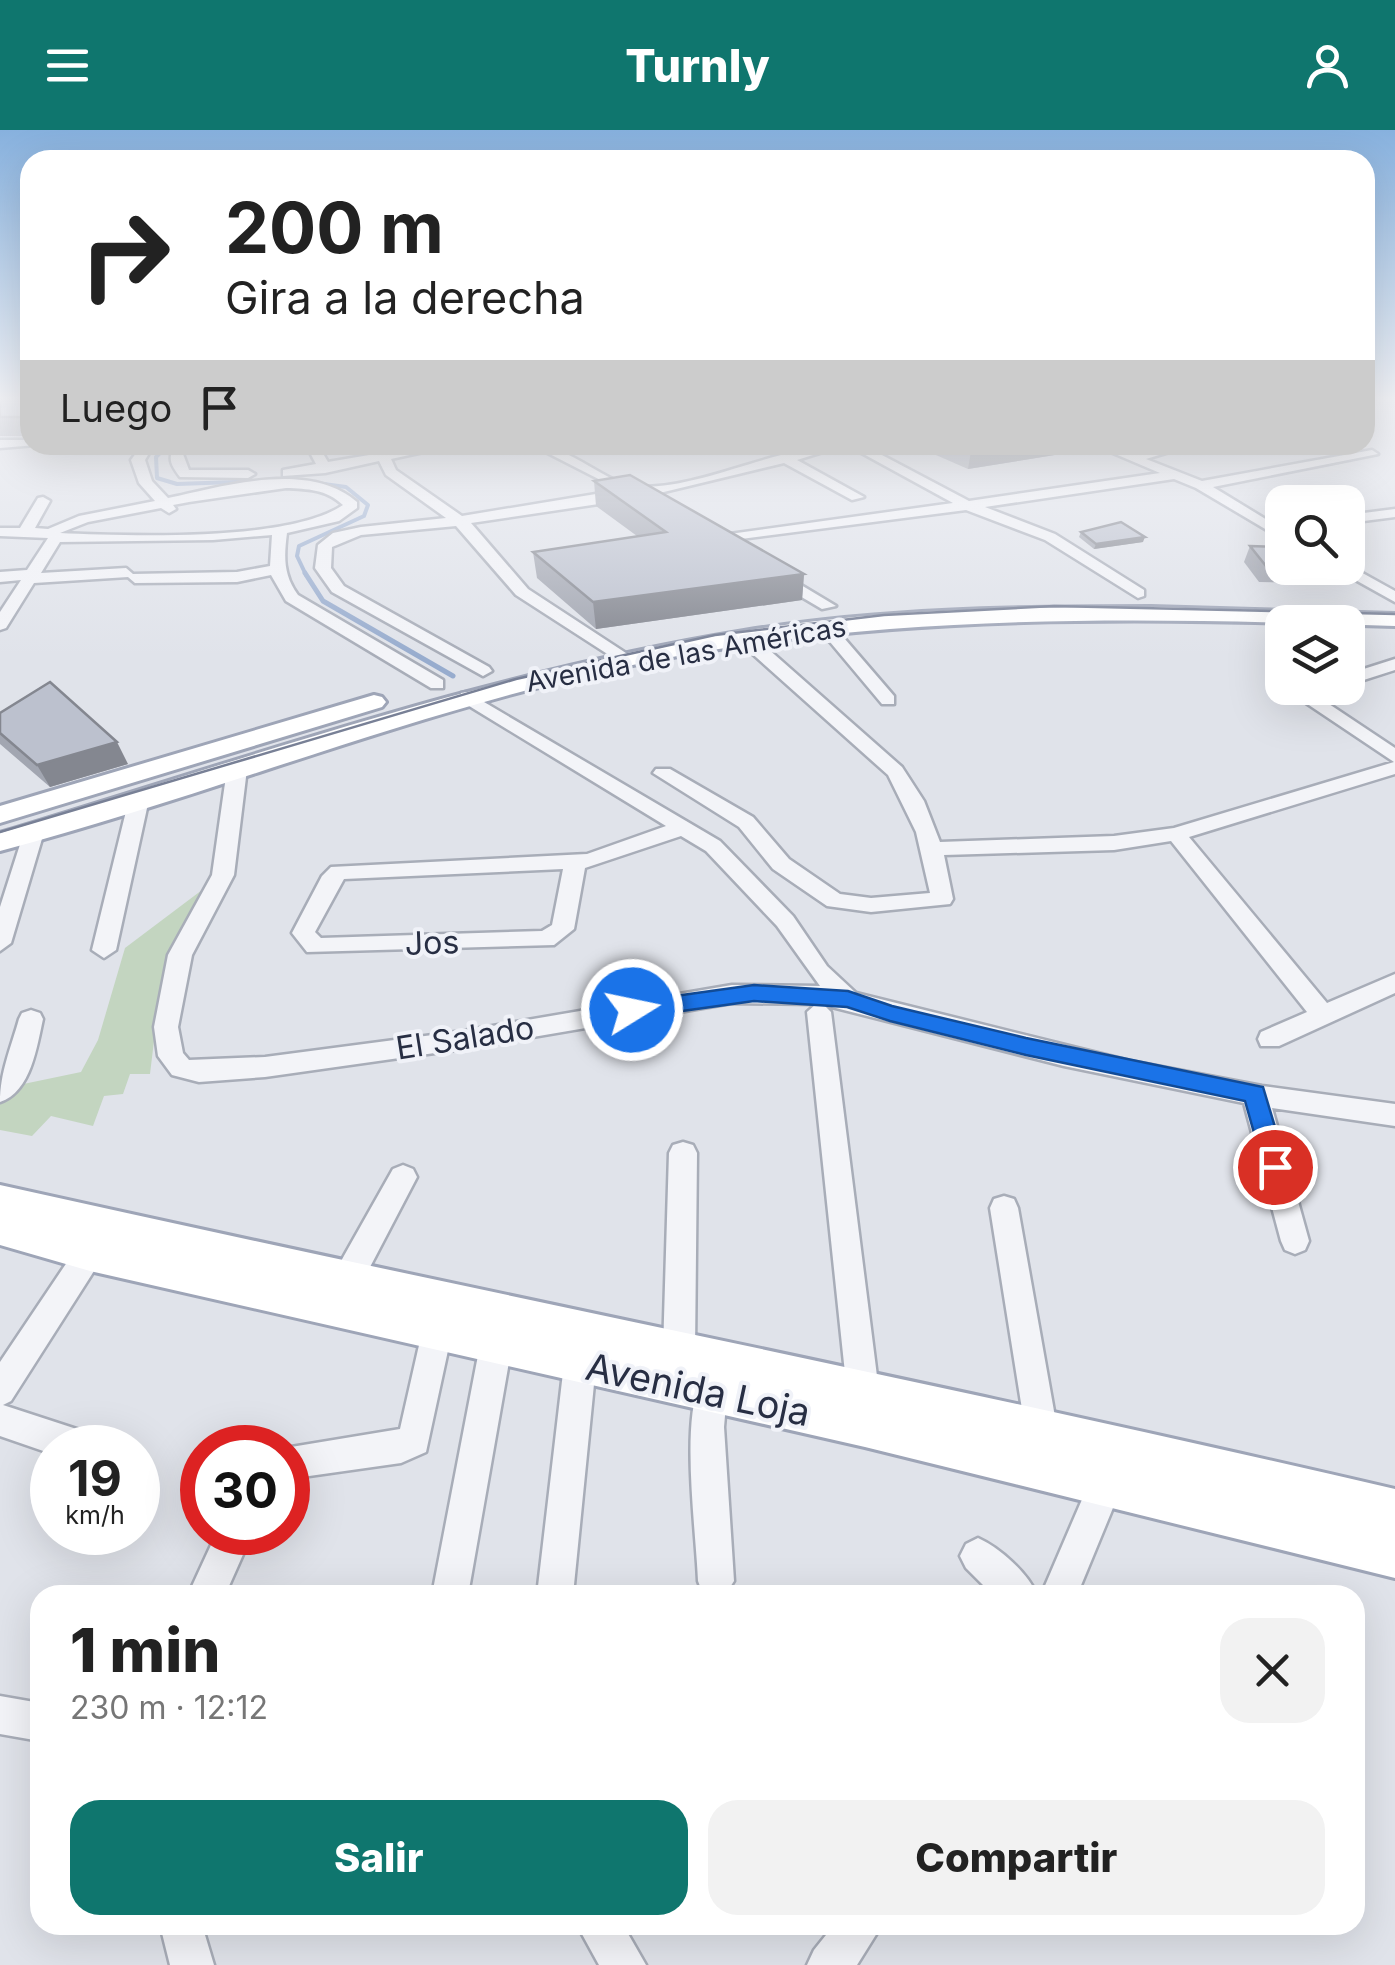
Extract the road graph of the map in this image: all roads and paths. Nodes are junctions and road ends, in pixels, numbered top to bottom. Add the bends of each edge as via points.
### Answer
1 (147, 486) edge
2 (301, 486) edge
3 (312, 486) edge
4 (408, 486) edge
5 (622, 486) edge
6 (665, 486) edge
7 (835, 486) edge
8 (930, 486) edge
9 (1104, 486) edge
10 (1202, 486) edge
11 (635, 492) junction
12 (857, 497) dead end
13 (43, 501) dead end
14 (651, 502) edge
15 (166, 503) junction
16 (968, 506) junction
17 (1395, 512) edge
18 (1365, 516) edge
19 (460, 522) junction
20 (1265, 522) edge
21 (699, 530) edge
22 (26, 531) junction
23 (0, 532) edge
24 (280, 532) junction
25 (53, 535) junction
26 (177, 535) junction
27 (715, 540) junction
28 (731, 550) edge
29 (764, 568) edge
30 (276, 569) junction
31 (0, 577) edge
32 (33, 577) junction
33 (1365, 581) edge
34 (1138, 593) junction
35 (1395, 599) edge
36 (827, 616) junction
37 (1395, 620) edge
38 (0, 625) edge
39 (744, 637) junction
40 (598, 644) junction
41 (626, 661) junction
42 (1395, 664) edge
43 (1365, 674) edge
44 (464, 683) junction
45 (888, 700) dead end
46 (1315, 705) edge
47 (1393, 768) edge
48 (237, 769) junction
49 (663, 773) dead end
50 (139, 799) junction
51 (0, 815) edge
52 (682, 828) junction
53 (34, 832) junction
54 (1176, 834) junction
55 (0, 842) edge
56 (934, 849) junction
57 (574, 863) junction
58 (0, 943) edge
59 (104, 950) dead end
60 (1395, 983) edge
61 (848, 999) junction
62 (818, 1012) dead end
63 (1322, 1014) junction
64 (31, 1018) dead end
65 (1270, 1039) dead end
66 (0, 1092) edge
67 (1255, 1094) junction
68 (1395, 1115) edge
69 (683, 1152) dead end
70 (403, 1177) dead end
71 (0, 1201) edge
72 (1004, 1208) dead end
73 (0, 1229) edge
74 (98, 1240) junction
75 (1295, 1241) dead end
76 (347, 1280) junction
77 (436, 1332) junction
78 (496, 1345) junction
79 (679, 1350) junction
80 (580, 1364) junction
81 (0, 1390) edge
82 (711, 1392) junction
83 (863, 1392) junction
84 (0, 1420) edge
85 (1041, 1428) junction
86 (30, 1430) edge
87 (310, 1460) edge
88 (1105, 1486) junction
89 (1395, 1511) edge
90 (225, 1555) edge
91 (1395, 1555) edge
92 (978, 1556) dead end
93 (716, 1581) dead end
94 (211, 1585) edge
95 (451, 1585) edge
96 (556, 1585) edge
97 (1008, 1585) edge
98 (1063, 1585) edge
99 (0, 1714) edge
100 (30, 1720) edge
101 (184, 1935) edge
102 (604, 1935) edge
103 (854, 1935) edge
104 (192, 1965) edge
105 (624, 1965) edge
106 (829, 1965) edge

1 - 15 street
2 - 15 street
3 - 24 street via 340,492 351,508 338,518
4 - 19 street
5 - 11 street
6 - 11 street
7 - 12 street
8 - 16 street
9 - 16 street
10 - 20 street
11 - 14 street
11 - 19 street
13 - 22 street
15 - 25 street via 78,522
15 - 26 street
16 - 27 street
16 - 34 street via 1050,537
17 - 18 street
19 - 40 street via 522,592
19 - 44 street via 345,534 324,546 322,563 333,584
21 - 27 street
22 - 23 street
22 - 25 street
24 - 26 street
24 - 30 street
25 - 26 street
25 - 32 street
27 - 28 street
29 - 36 street
30 - 32 street via 238,577
30 - 44 street via 299,604
31 - 32 street
32 - 38 street
33 - 35 street
34 - 35 main road, Avenida de las Américas
34 - 36 main road, Avenida de las Américas via 973,597
36 - 37 main road, Avenida de las Américas via 1166,612
36 - 39 main road, Avenida de las Américas
36 - 40 main road, Avenida de las Américas via 711,621
36 - 45 street
39 - 41 main road, Avenida de las Américas
39 - 56 street via 895,771 914,796
40 - 41 street
40 - 44 main road, Avenida de las Américas
41 - 44 main road, Avenida de las Américas via 508,686
42 - 43 street
44 - 48 main road, Avenida de las Américas
44 - 51 main road, Avenida de las Américas
44 - 52 street
46 - 47 street
47 - 54 street
48 - 50 main road, Avenida de las Américas
48 - 61 street, El Salado via 225,866 180,954 166,1027 168,1048 181,1068 214,1072 463,1040 732,994
49 - 56 street via 746,822 782,864 835,901 942,900
50 - 53 main road, Avenida de las Américas
50 - 59 street
52 - 57 street
52 - 61 street via 713,846
53 - 55 main road, Avenida de las Américas
53 - 58 street
54 - 56 street via 1114,843
54 - 63 street
57 - 57 street, Jos via 348,870 333,876 303,933 315,946 546,939 564,929
60 - 63 street
61 - 67 street, El Salado via 1026,1046
62 - 83 street
63 - 65 street
64 - 66 street via 19,1066
67 - 68 street, El Salado
67 - 75 street
69 - 79 street
70 - 76 street
71 - 74 main road, Avenida Loja
72 - 85 street
73 - 74 main road, Avenida Loja
74 - 76 main road, Avenida Loja
74 - 77 main road, Avenida Loja
74 - 81 street
76 - 79 main road, Avenida Loja
77 - 78 main road, Avenida Loja
77 - 87 street via 414,1440
78 - 80 main road, Avenida Loja
78 - 95 street
79 - 83 main road, Avenida Loja
80 - 82 main road, Avenida Loja
80 - 96 street
82 - 88 main road, Avenida Loja
82 - 93 street
83 - 85 main road, Avenida Loja
84 - 86 street
85 - 89 main road, Avenida Loja
88 - 91 main road, Avenida Loja
88 - 98 street
90 - 94 street
92 - 97 street
99 - 100 street
101 - 104 street
102 - 105 street
103 - 106 street

